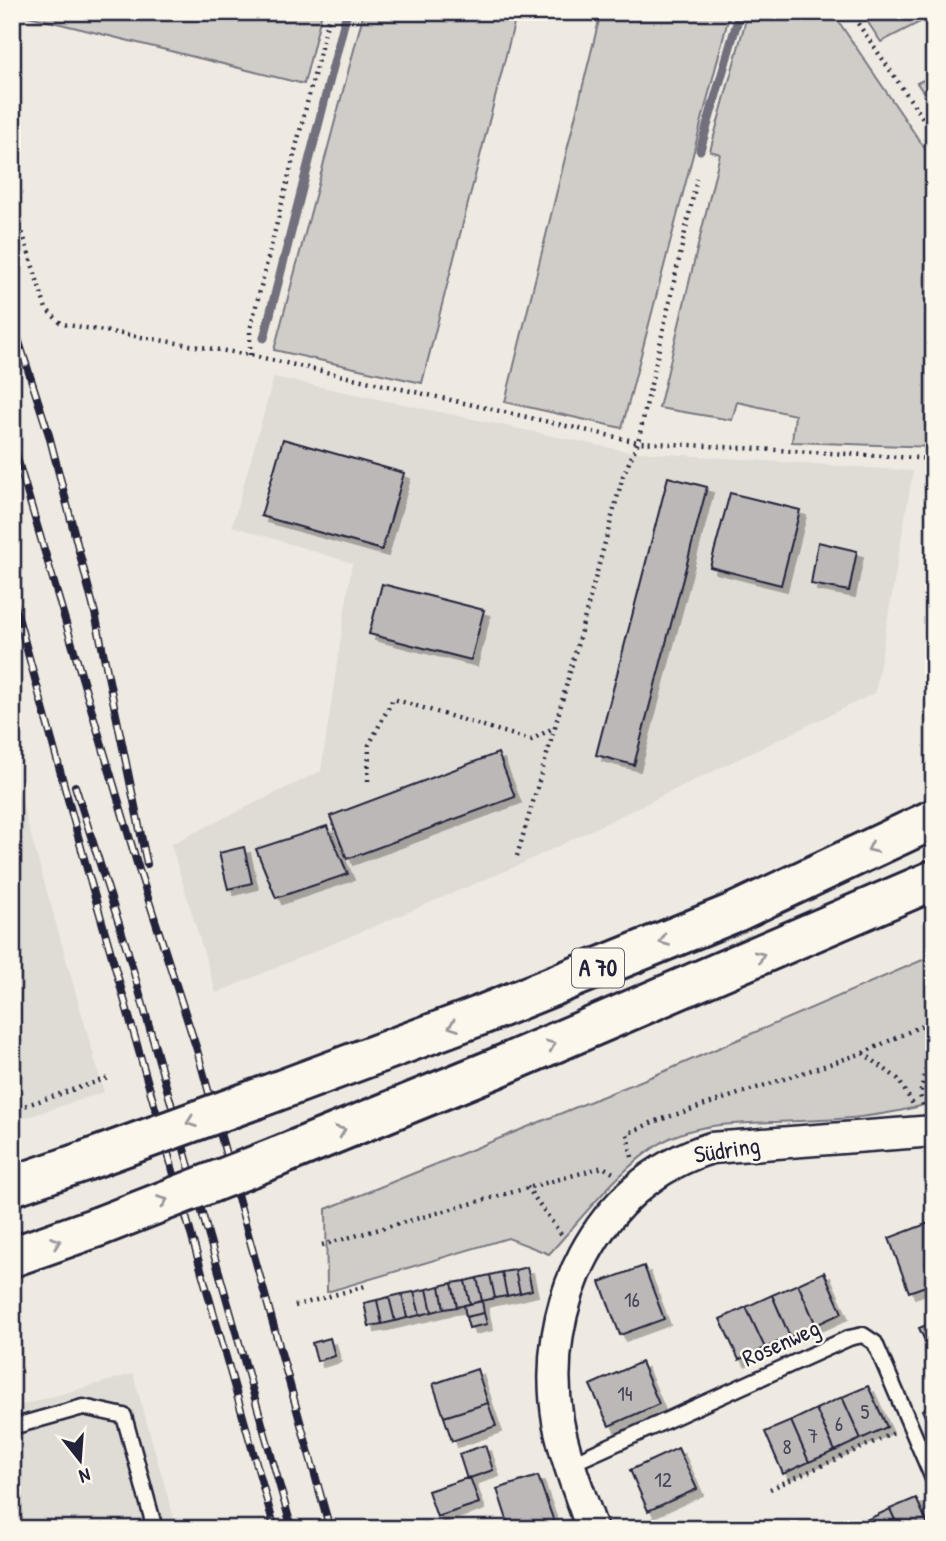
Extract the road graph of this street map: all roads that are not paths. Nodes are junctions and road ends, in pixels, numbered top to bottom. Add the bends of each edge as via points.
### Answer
1 (934, 819) edge
2 (934, 880) edge
3 (932, 1131) edge
4 (12, 1185) edge
5 (12, 1258) edge
6 (12, 1427) edge
7 (570, 1464) junction
8 (934, 1481) edge
9 (155, 1529) edge
10 (592, 1529) edge

1 -> 4 highway, A 70, bridge via 736,912 480,1016
5 -> 2 highway, A 70, bridge via 496,1068
3 - 7 street, Südring via 711,1148 684,1156 637,1185 604,1223 576,1267 557,1340 559,1422
6 - 9 lane via 83,1407 124,1416
7 - 8 lane, Rosenweg via 863,1335 874,1343
7 - 10 street, Südring

